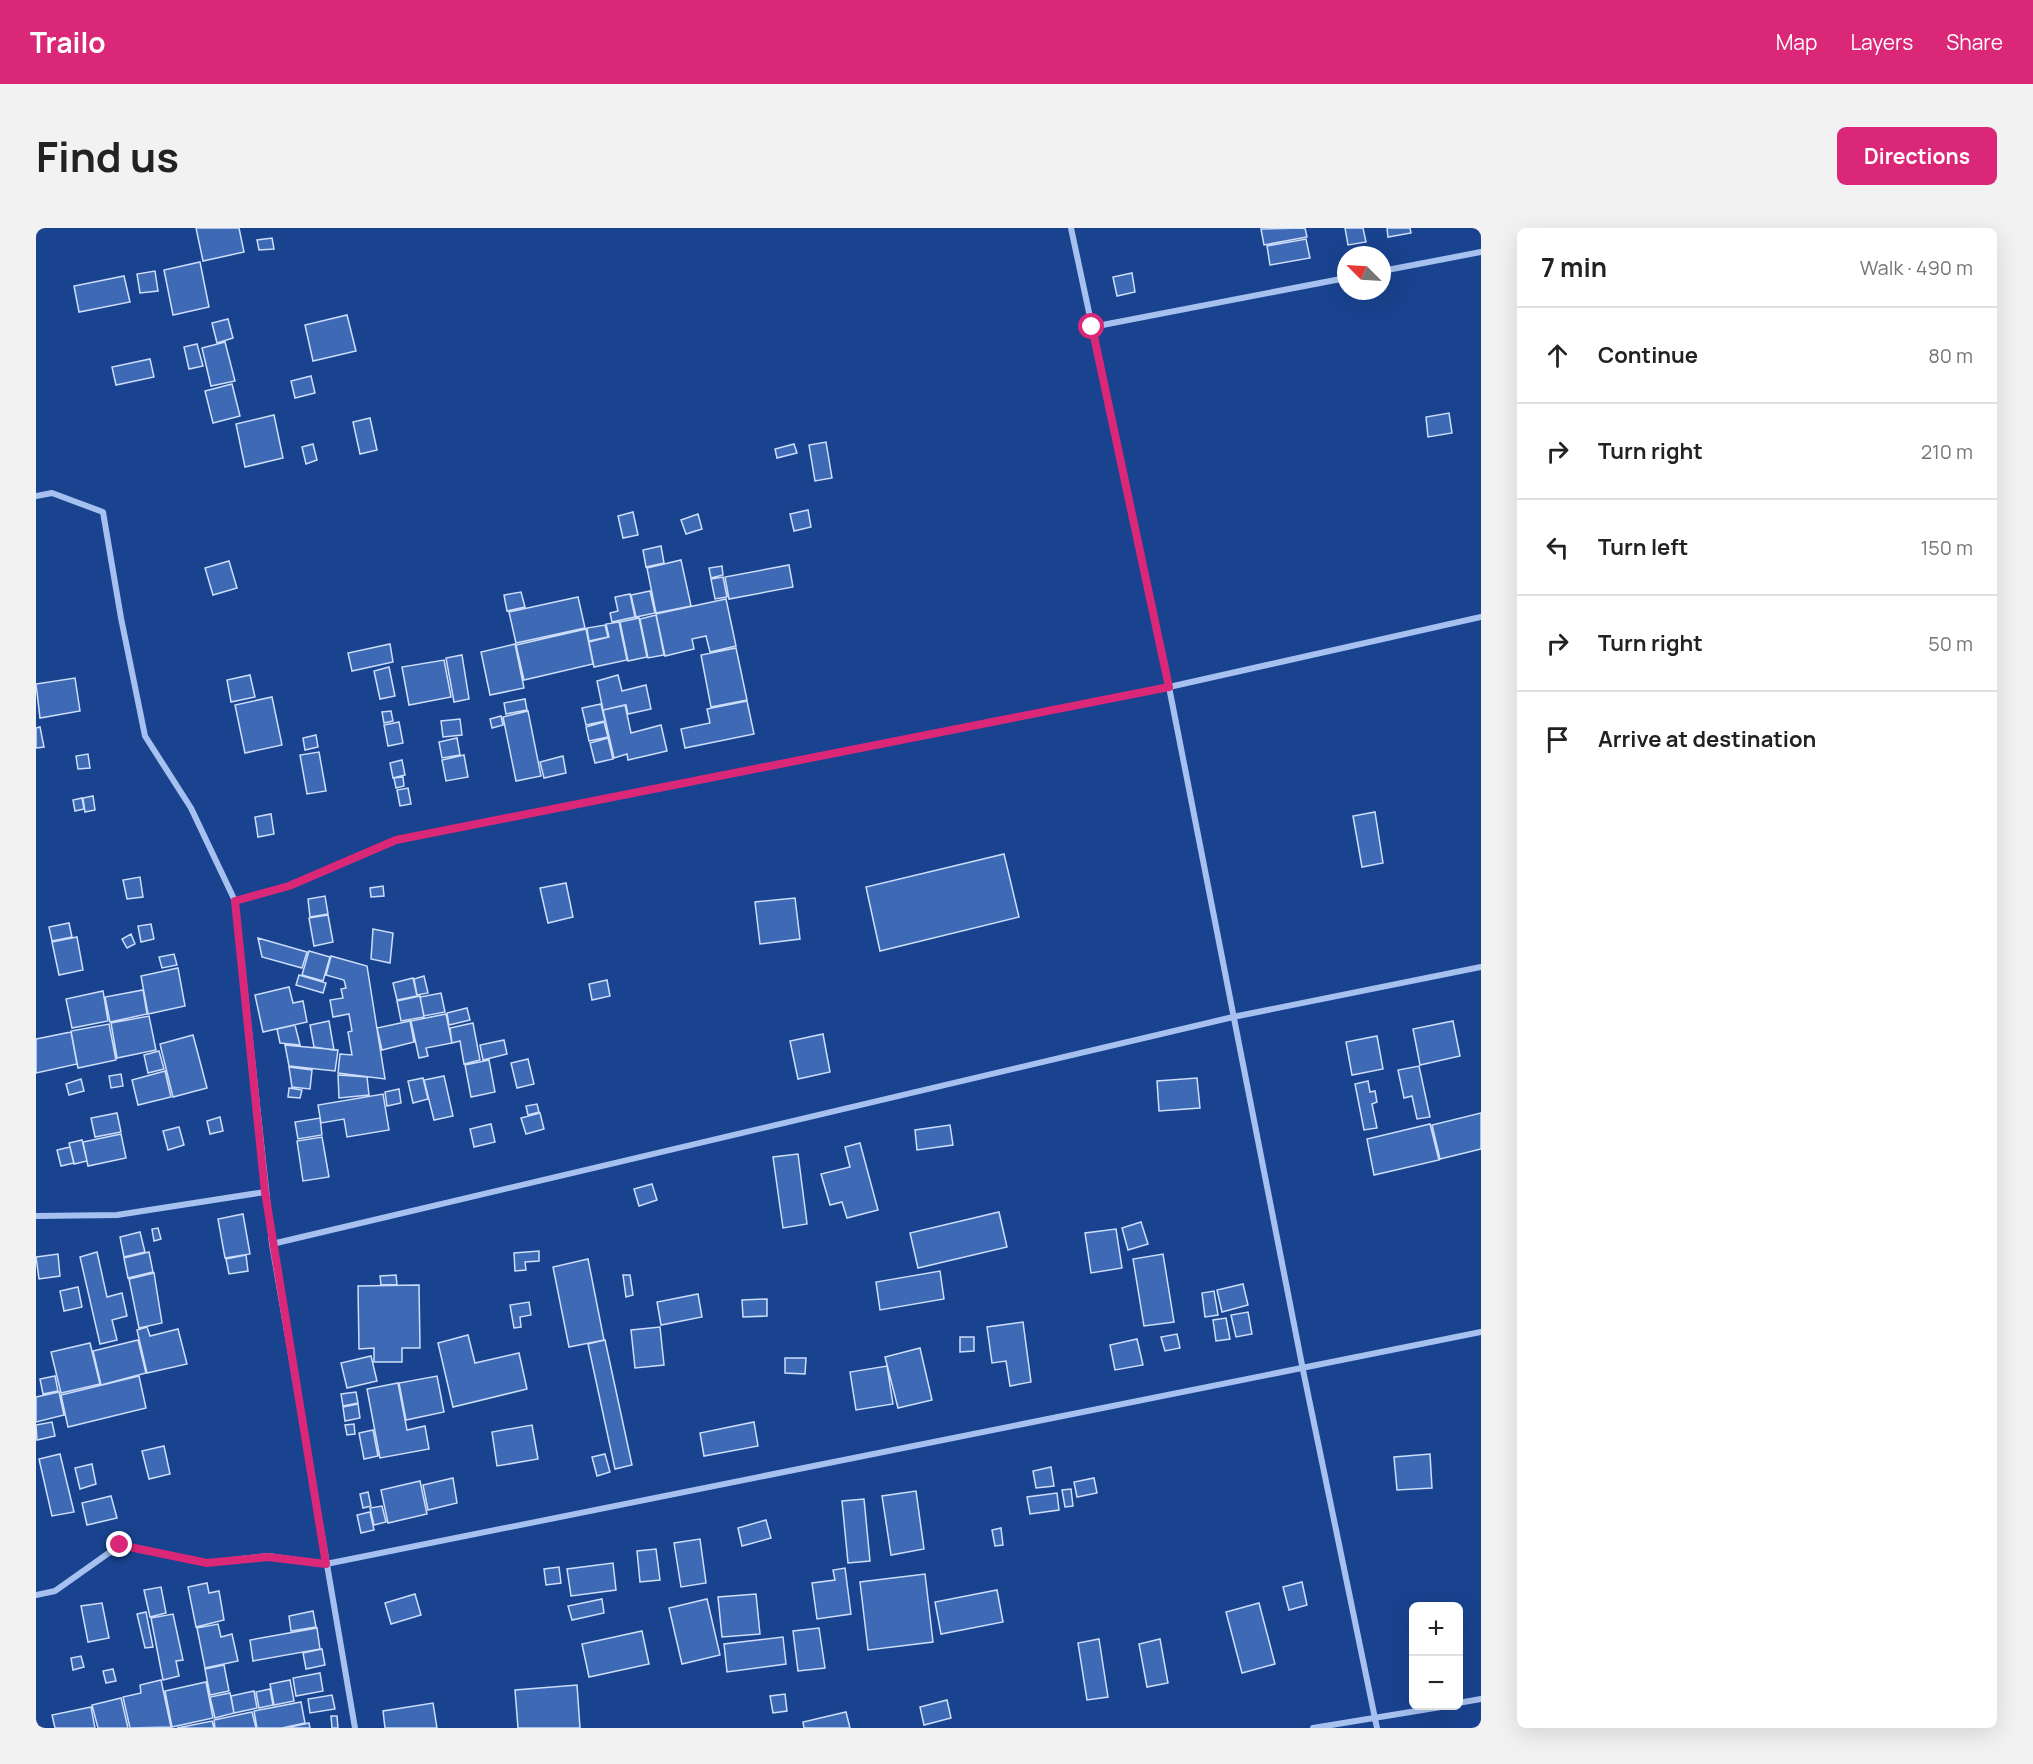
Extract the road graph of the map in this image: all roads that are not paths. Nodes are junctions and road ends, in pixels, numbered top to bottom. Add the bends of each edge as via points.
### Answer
1 (1071, 228) edge
2 (1481, 252) edge
3 (1391, 269) edge
4 (1337, 280) edge
5 (1092, 327) junction
6 (36, 496) edge
7 (1481, 617) edge
8 (1169, 687) junction
9 (235, 901) junction
10 (1481, 967) edge
11 (1233, 1017) junction
12 (265, 1192) junction
13 (36, 1216) edge
14 (272, 1244) junction
15 (1481, 1332) edge
16 (1303, 1370) junction
17 (326, 1564) junction
18 (36, 1594) edge
19 (1481, 1699) edge
20 (1463, 1702) edge
21 (1425, 1710) edge
22 (1376, 1719) junction
23 (355, 1728) edge
24 (1313, 1728) edge
25 (1377, 1728) edge

1 - 5 street
2 - 3 street
4 - 5 street
5 - 8 street
6 - 9 street via 52,493 103,512 145,736 191,808
7 - 8 street
8 - 9 street via 396,840 289,886
8 - 11 street
9 - 12 street
10 - 11 street
11 - 14 street
11 - 16 street
12 - 13 street via 117,1215
12 - 14 street
14 - 17 street
15 - 16 street
16 - 17 street
16 - 22 street
17 - 18 street via 268,1557 207,1563 120,1545 55,1591
17 - 23 street
19 - 20 street
21 - 22 street
22 - 24 street
22 - 25 street

